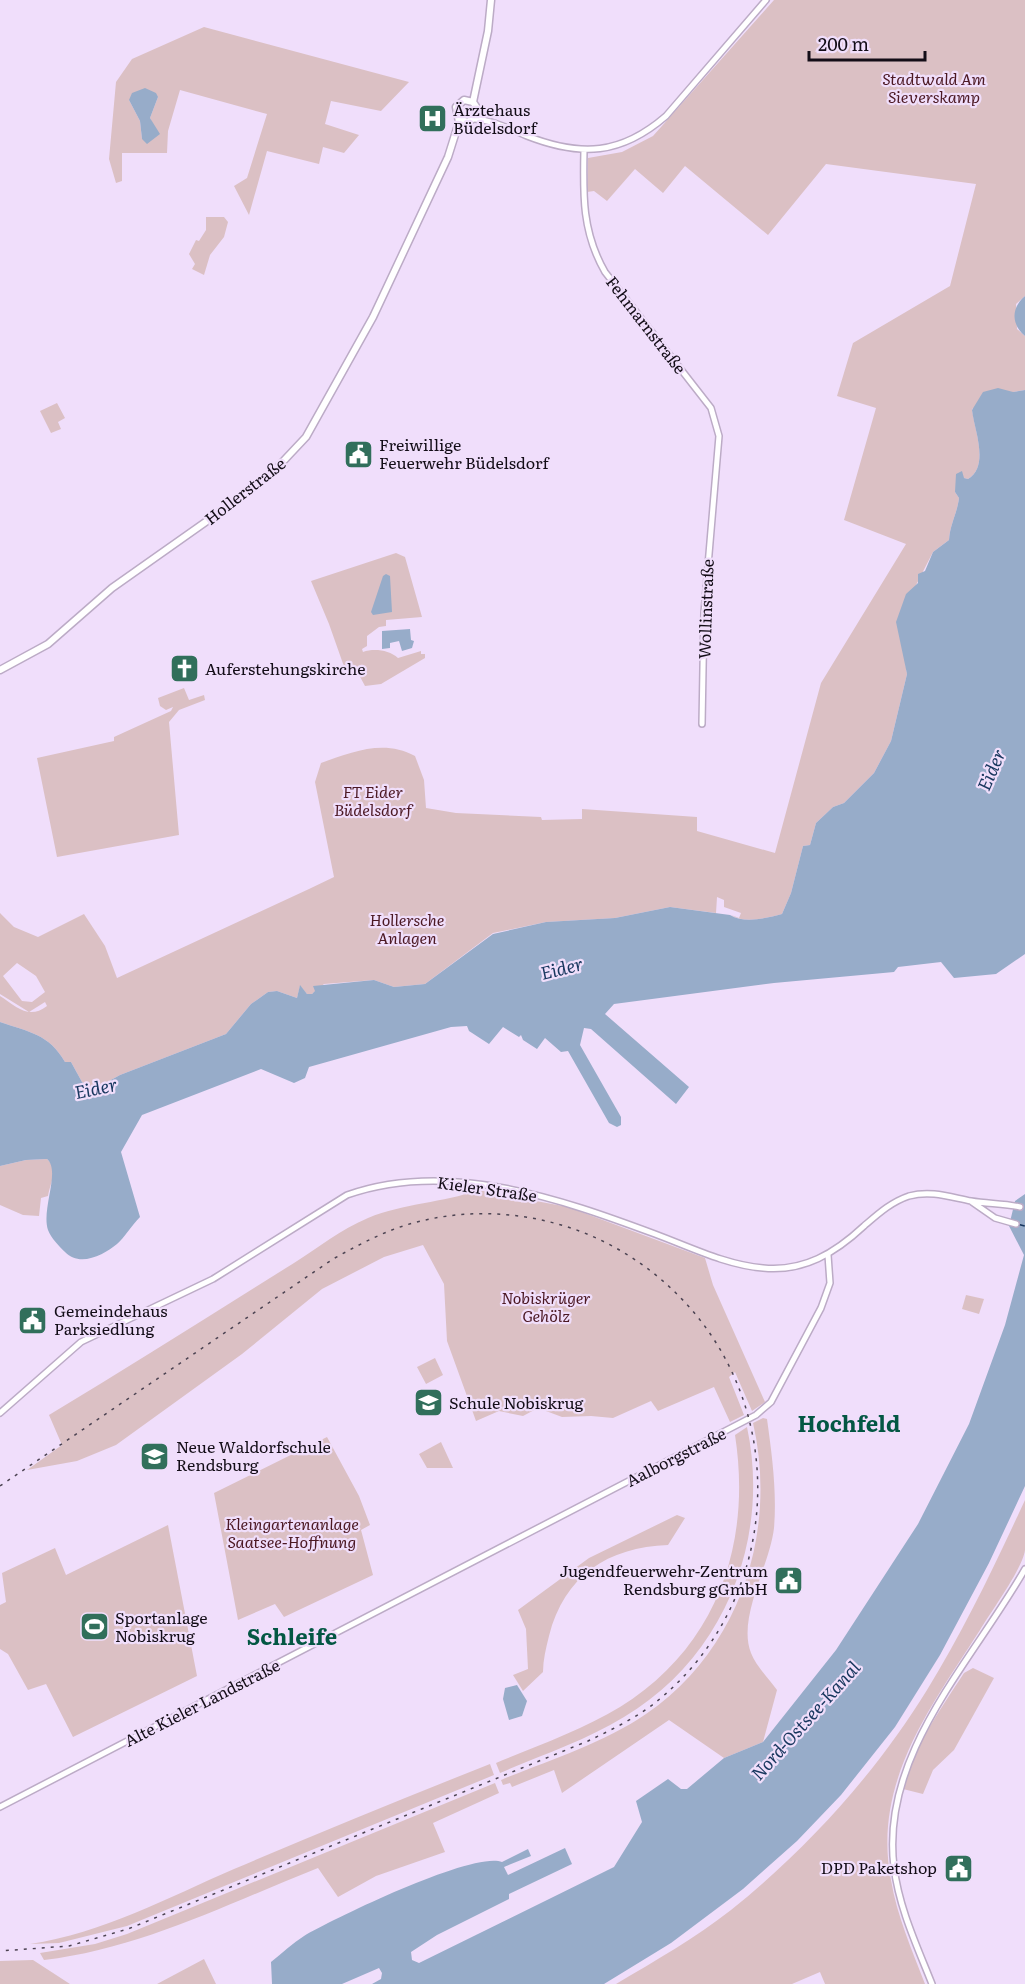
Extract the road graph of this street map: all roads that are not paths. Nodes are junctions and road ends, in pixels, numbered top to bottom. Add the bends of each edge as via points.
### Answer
1 (491, 0) edge
2 (766, 0) edge
3 (470, 101) junction
4 (477, 111) junction
5 (459, 119) junction
6 (474, 119) junction
7 (466, 122) junction
8 (494, 122) junction
9 (454, 141) junction
10 (584, 150) junction
11 (713, 494) joint
12 (1, 667) edge
13 (702, 724) dead end
14 (971, 1201) junction
15 (1020, 1207) dead end
16 (1016, 1224) dead end
17 (828, 1256) junction
18 (0, 1413) edge
19 (1025, 1569) edge
20 (436, 1582) joint
21 (0, 1807) edge
22 (932, 1984) edge

1 - 3 main road, Hollerstraße via 486,43
2 - 10 main road via 666,116 649,130 618,145
3 - 4 main road
3 - 5 main road, Hollerstraße via 456,107
4 - 6 main road
4 - 8 main road
5 - 7 main road
5 - 9 main road, Hollerstraße
6 - 7 main road
6 - 8 main road
7 - 9 main road, Hollerstraße
8 - 10 main road via 552,145
9 - 12 main road, Hollerstraße via 373,317 309,433 292,454 226,508 112,588 48,644
10 - 11 main road, Fehmarnstraße via 584,215 595,254 713,411 719,436
11 - 13 main road, Wollinstraße via 704,613
14 - 15 main road, Kieler Straße
14 - 16 main road, Kieler Straße via 982,1210
14 - 17 main road, Kieler Straße via 934,1194 900,1199
17 - 18 main road, Kieler Straße via 793,1266 763,1268 737,1263 585,1208 499,1188 431,1181 368,1188 347,1195 214,1278 81,1342
17 - 20 main road, Aalborgstraße via 830,1283 824,1299 767,1408
19 - 22 main road via 924,1730 905,1767 896,1799 892,1852 897,1887
20 - 21 main road, Alte Kieler Landstraße

